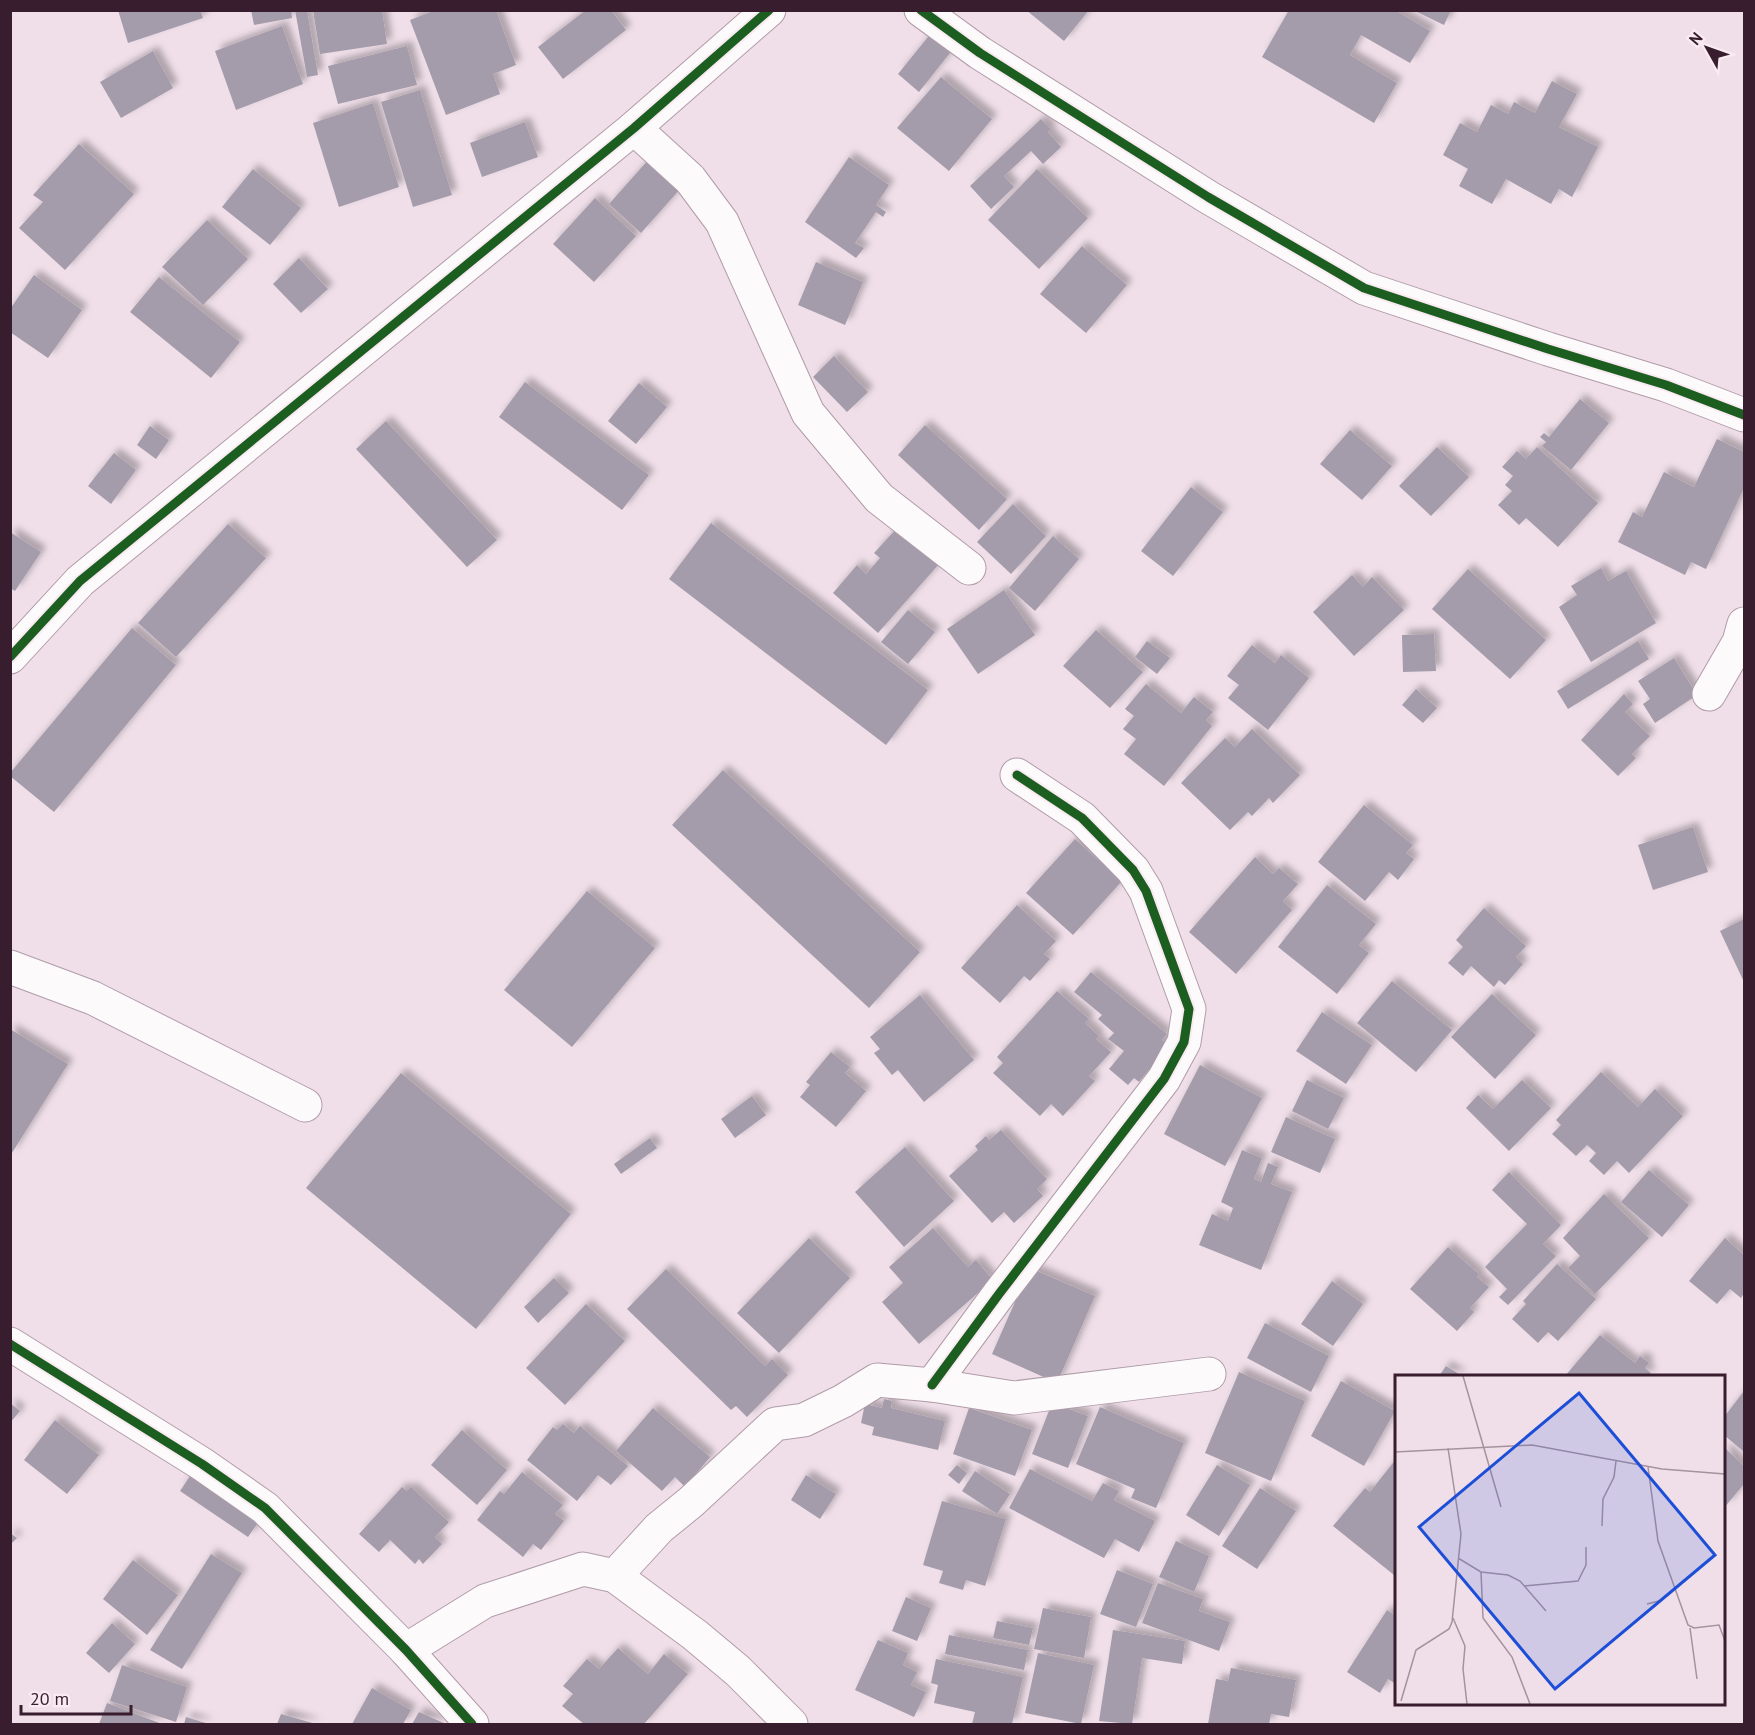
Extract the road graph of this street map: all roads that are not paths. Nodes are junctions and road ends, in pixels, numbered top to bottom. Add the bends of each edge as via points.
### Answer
1 (769, 10) edge
2 (921, 10) edge
3 (634, 128) junction
4 (1744, 415) edge
5 (969, 568) dead end
6 (1744, 624) edge
7 (10, 657) edge
8 (1709, 694) dead end
9 (1017, 776) dead end
10 (10, 967) edge
11 (305, 1105) dead end
12 (10, 1344) edge
13 (1209, 1374) dead end
14 (932, 1385) junction
15 (615, 1576) junction
16 (406, 1650) junction
17 (472, 1725) edge
18 (790, 1725) edge

1 - 3 street
2 - 4 street via 1208,197 1364,288 1666,385
3 - 5 street via 690,179 722,222 808,413 879,498
3 - 7 street via 80,581
6 - 8 street via 1739,642
9 - 14 street via 1082,818 1133,870 1146,891 1189,1009 1184,1042 1164,1079
10 - 11 street via 93,998
12 - 16 street via 265,1508
13 - 14 street via 1014,1398
14 - 15 street via 877,1380 804,1420 776,1424 659,1528
15 - 16 street via 583,1569 485,1601
15 - 18 street via 738,1671
16 - 17 street

